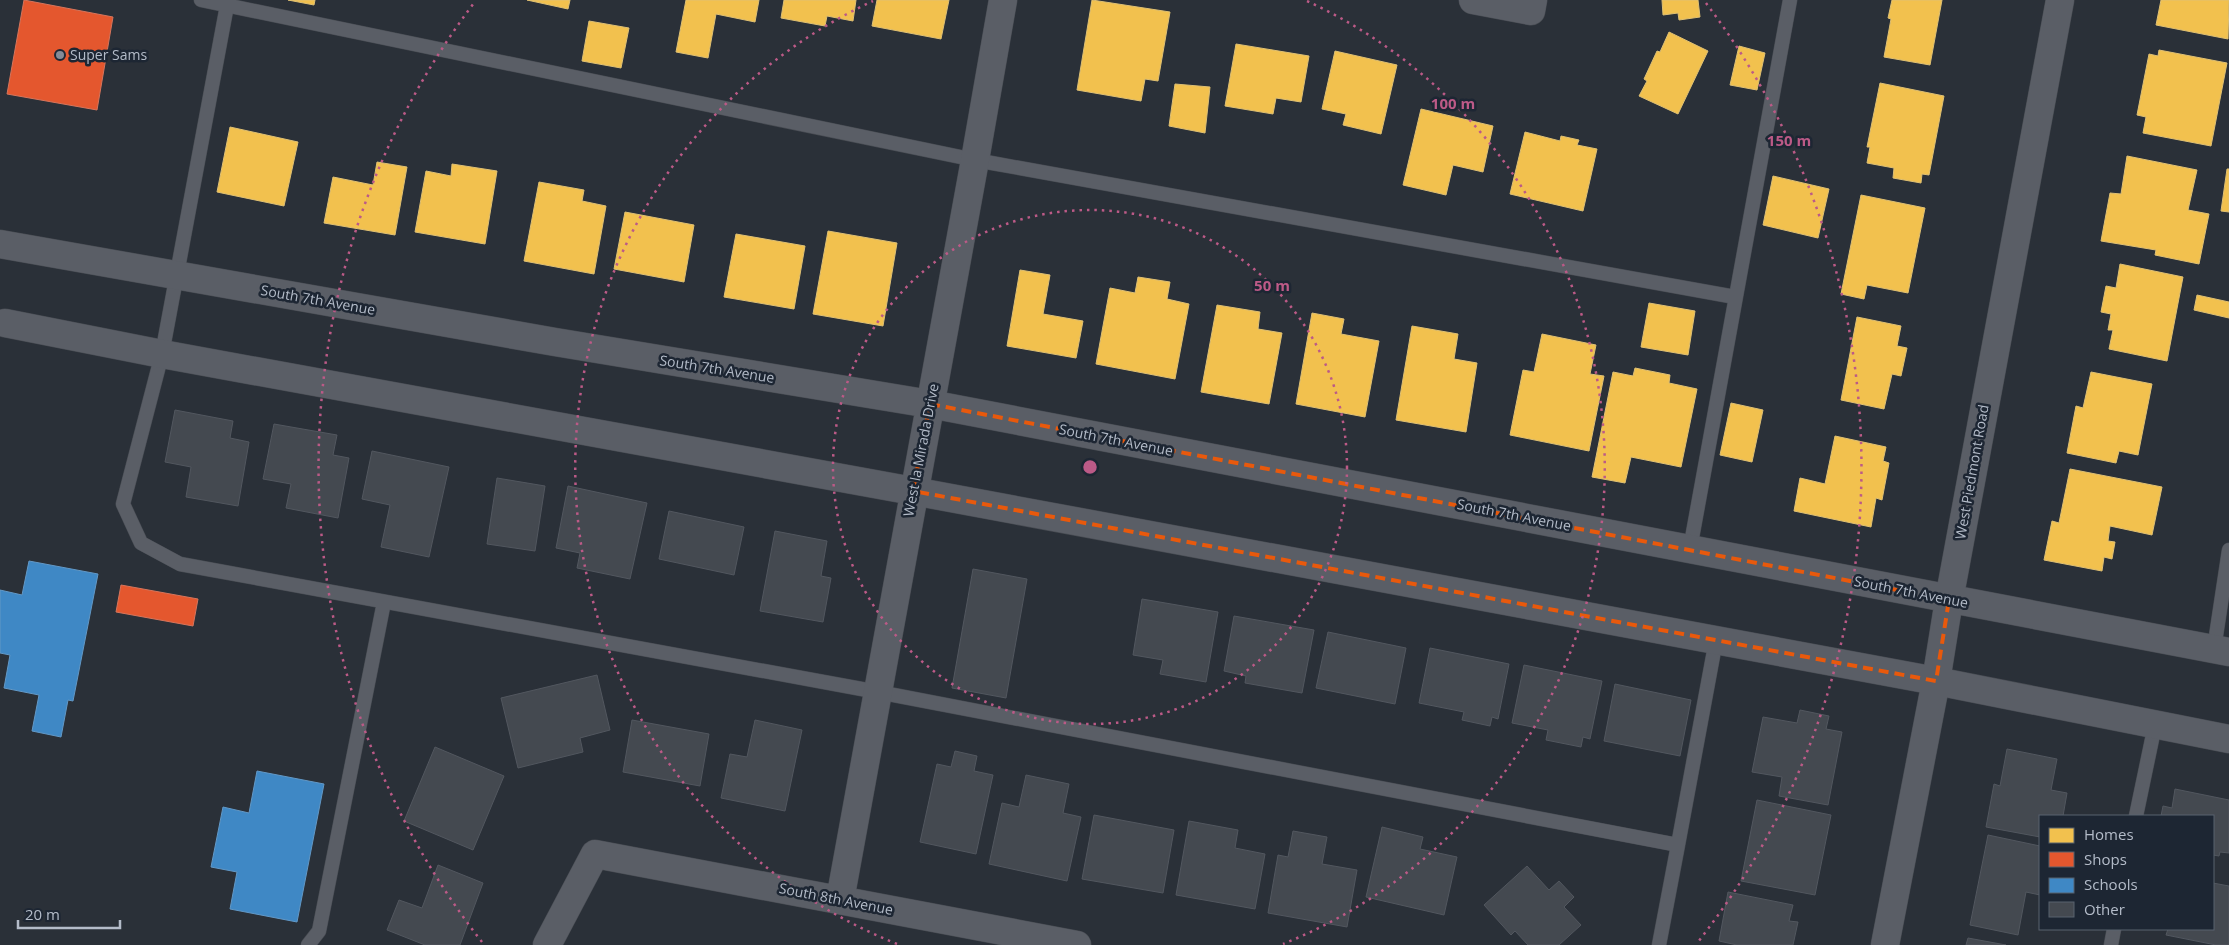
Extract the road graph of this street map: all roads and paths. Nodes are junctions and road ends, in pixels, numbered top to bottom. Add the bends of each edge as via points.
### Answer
1 (200, 0) edge
2 (1003, 0) edge
3 (1473, 0) edge
4 (1790, 0) edge
5 (2060, 0) edge
6 (227, 2) edge
7 (1532, 6) edge
8 (975, 160) junction
9 (0, 244) edge
10 (177, 275) junction
11 (1735, 297) junction
12 (5, 323) dead end
13 (162, 354) junction
14 (930, 404) junction
15 (913, 491) junction
16 (1690, 549) junction
17 (2229, 550) edge
18 (1949, 600) junction
19 (384, 602) junction
20 (1716, 640) junction
21 (2221, 651) edge
22 (1936, 681) junction
23 (878, 692) junction
24 (2155, 725) junction
25 (2229, 739) edge
26 (2136, 815) edge
27 (1678, 845) junction
28 (840, 900) junction
29 (2114, 930) edge
30 (308, 945) edge
31 (547, 945) edge
32 (1077, 945) edge
33 (1658, 945) edge
34 (1885, 945) edge
35 (2111, 945) edge

1 - 6 lane
2 - 8 street, West la Mirada Drive
3 - 7 street
4 - 11 lane
5 - 18 street, West Piedmont Road
6 - 8 lane
6 - 10 lane
8 - 11 lane
8 - 14 street, West la Mirada Drive
9 - 10 street, South 7th Avenue
10 - 13 lane
10 - 14 street, South 7th Avenue
11 - 16 lane
12 - 13 street
13 - 15 street
13 - 19 lane via 123,504 141,543 180,564
14 - 15 street, West la Mirada Drive
14 - 16 street, South 7th Avenue
15 - 20 street
15 - 23 street, West la Mirada Drive
16 - 18 street, South 7th Avenue
17 - 21 lane
18 - 21 street, South 7th Avenue
18 - 22 street, West Piedmont Road
19 - 23 lane
19 - 30 lane via 319,931
20 - 22 street
20 - 27 lane
22 - 24 street
22 - 34 street, West Piedmont Road
23 - 27 lane
23 - 28 street, West la Mirada Drive
24 - 25 street
24 - 26 lane
27 - 33 lane
28 - 31 street, South 8th Avenue via 595,854
28 - 32 street, South 8th Avenue
29 - 35 lane

